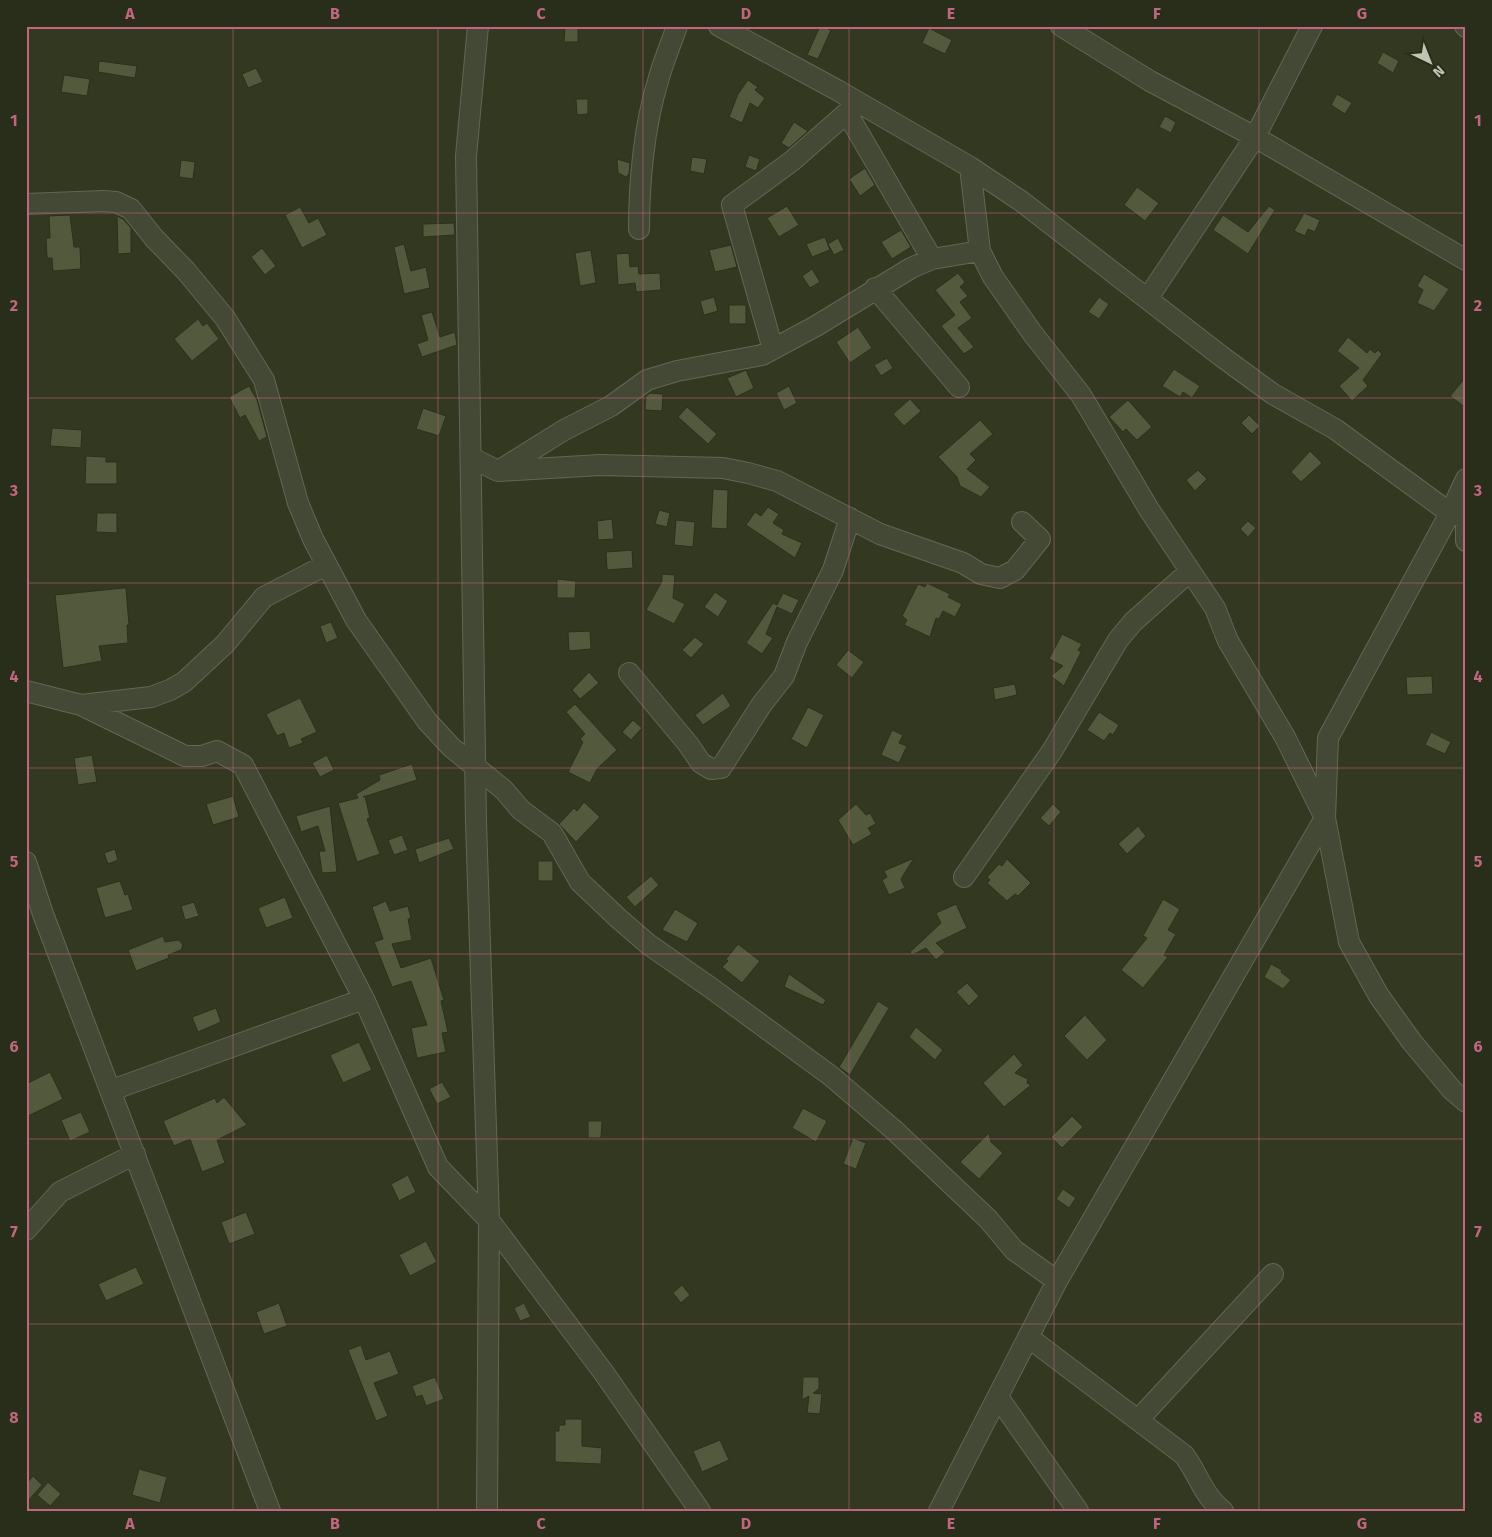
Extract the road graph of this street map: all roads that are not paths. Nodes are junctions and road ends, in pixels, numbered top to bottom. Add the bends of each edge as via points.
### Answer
1 (677, 26) edge
2 (719, 26) edge
3 (1061, 26) edge
4 (1312, 26) edge
5 (479, 28) edge
6 (852, 108) junction
7 (1255, 137) junction
8 (970, 167) junction
9 (26, 204) edge
10 (639, 230) dead end
11 (980, 251) junction
12 (932, 259) junction
13 (1466, 260) edge
14 (876, 288) junction
15 (1148, 298) junction
16 (773, 349) junction
17 (958, 387) dead end
18 (472, 458) junction
19 (498, 471) junction
20 (1466, 479) edge
21 (1450, 513) junction
22 (850, 518) junction
23 (1022, 522) dead end
24 (1466, 541) edge
25 (326, 565) junction
26 (1189, 572) junction
27 (629, 673) dead end
28 (26, 691) edge
29 (81, 705) junction
30 (476, 769) junction
31 (1325, 818) junction
32 (26, 862) edge
33 (964, 877) dead end
34 (364, 999) junction
35 (112, 1090) junction
36 (1466, 1102) edge
37 (135, 1154) junction
38 (488, 1220) junction
39 (26, 1230) edge
40 (1273, 1274) dead end
41 (1057, 1280) junction
42 (1028, 1337) junction
43 (998, 1397) junction
44 (1138, 1420) junction
45 (270, 1511) edge
46 (487, 1511) edge
47 (700, 1511) edge
48 (939, 1511) edge
49 (1078, 1511) edge
50 (1223, 1511) edge

1 - 10 street via 651,112 639,188
2 - 6 street
3 - 7 street via 1150,81
4 - 7 street
5 - 18 street via 466,156
6 - 8 street
6 - 12 street
6 - 16 street via 792,161 732,206 748,252
7 - 13 street
7 - 15 street
8 - 11 street
8 - 15 street via 1021,201
9 - 25 street via 103,201 132,208 160,245 186,271 225,318 264,380 298,504
11 - 12 street
11 - 26 street via 1008,300 1081,395
12 - 14 street
14 - 16 street
14 - 17 street
15 - 21 street via 1273,394 1335,429
16 - 19 street via 752,358 694,367 647,380 611,406 564,430
18 - 19 street
18 - 30 street
19 - 22 street via 600,465 723,468 777,481
20 - 21 street
21 - 24 street via 1466,518
21 - 31 street via 1328,738
22 - 23 street via 903,544 963,563 981,574 1000,578 1015,570 1040,539
22 - 27 street via 833,570 784,676 721,768 711,769 701,763
25 - 29 street via 264,597 226,644 184,682 151,697
25 - 30 street via 356,620 427,720
26 - 31 street via 1215,608 1228,641 1285,738
26 - 33 street via 1133,622 1118,640 1052,750
28 - 29 street
29 - 34 street via 185,756 202,756 217,751 243,765
30 - 38 street
30 - 41 street via 492,779 521,810 552,833 580,882 648,944 831,1076 894,1130 988,1219 1014,1250
31 - 36 street via 1349,942 1379,996 1412,1042
31 - 41 street
32 - 35 street
34 - 35 street
34 - 38 street via 438,1167
35 - 37 street
37 - 39 street via 60,1192
37 - 45 street
38 - 46 street
38 - 47 street via 604,1373
40 - 44 street
41 - 42 street
42 - 43 street
42 - 44 street
43 - 48 street
43 - 49 street
44 - 50 street via 1184,1455 1201,1486

